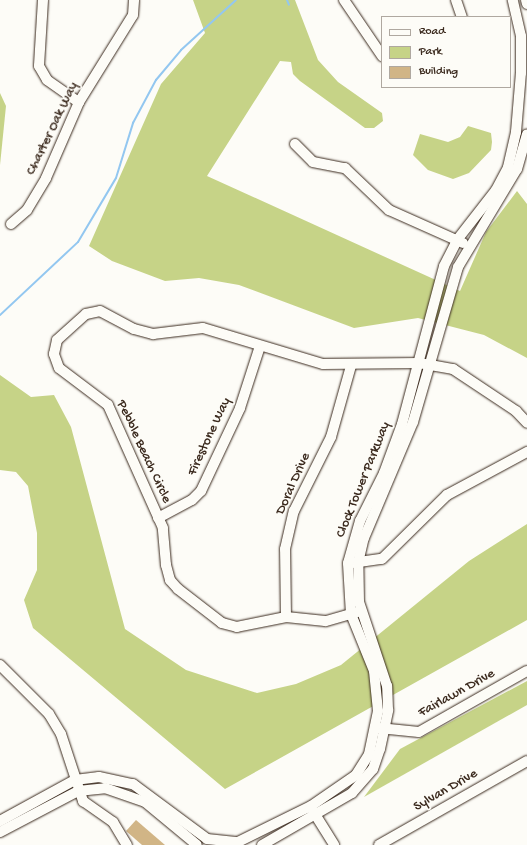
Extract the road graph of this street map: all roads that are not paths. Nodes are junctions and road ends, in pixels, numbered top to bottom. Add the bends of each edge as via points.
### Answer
1 (43, 0) edge
2 (134, 0) edge
3 (344, 0) edge
4 (456, 0) edge
5 (513, 0) edge
6 (526, 0) edge
7 (527, 4) edge
8 (462, 16) edge
9 (381, 55) edge
10 (79, 102) junction
11 (516, 132) junction
12 (527, 134) edge
13 (295, 144) dead end
14 (11, 224) dead end
15 (457, 240) junction
16 (468, 246) junction
17 (260, 346) junction
18 (419, 363) junction
19 (432, 365) junction
20 (351, 366) junction
21 (527, 423) edge
22 (527, 452) edge
23 (158, 518) junction
24 (348, 563) junction
25 (358, 563) junction
26 (361, 611) junction
27 (351, 614) junction
28 (286, 617) junction
29 (0, 665) edge
30 (527, 671) edge
31 (380, 728) junction
32 (527, 761) edge
33 (75, 780) junction
34 (78, 791) junction
35 (313, 811) junction
36 (0, 821) edge
37 (0, 832) edge
38 (127, 845) edge
39 (197, 845) edge
40 (262, 845) edge
41 (334, 845) edge
42 (379, 845) edge

1 - 10 street via 39,66 47,80
2 - 10 street, Charter Oak Way via 134,15
3 - 9 street
4 - 8 street
5 - 11 street, Clock Tower Parkway via 521,36
6 - 7 street
10 - 14 street, Charter Oak Way via 46,178 27,210
11 - 12 street
11 - 15 street, Clock Tower Parkway via 508,167 496,190
12 - 16 street, Clock Tower Parkway via 517,169
13 - 15 street via 313,162 345,168 389,210
15 - 16 street
15 - 18 street, Clock Tower Parkway via 444,266
16 - 19 street, Clock Tower Parkway via 458,267
17 - 20 street, Pebble Beach Circle via 323,364
17 - 23 street, Firestone Way via 240,408 201,491 192,500
17 - 23 street, Pebble Beach Circle via 203,328 153,334 134,329 100,310 86,314 57,340 54,354 59,368 108,405
18 - 19 street, Pebble Beach Circle
18 - 20 street, Pebble Beach Circle
18 - 24 street, Clock Tower Parkway via 402,424 384,473 360,521
19 - 21 street, Pebble Beach Circle via 452,369 516,411
19 - 25 street, Clock Tower Parkway via 396,470 364,538
20 - 28 street, Doral Drive via 331,437 294,511 285,556
22 - 25 street via 447,495 382,559
23 - 28 street, Pebble Beach Circle via 170,580 183,593 222,623 236,627
24 - 25 street
24 - 27 street, Clock Tower Parkway
25 - 26 street, Clock Tower Parkway
26 - 27 street, Pebble Beach Circle
26 - 31 street, Clock Tower Parkway via 387,686
27 - 28 street, Pebble Beach Circle via 325,621
27 - 31 street, Clock Tower Parkway via 374,671
29 - 33 street via 49,714 61,734
30 - 31 street, Fairlawn Drive via 419,732
31 - 35 street, Clock Tower Parkway via 369,754 356,775
32 - 42 street, Sylvan Drive
33 - 34 street
33 - 35 street, Clock Tower Parkway via 99,777 133,784 192,830 221,842 255,837
33 - 36 street, Clock Tower Parkway
34 - 37 street
34 - 38 street via 92,809 113,822
34 - 39 street via 105,788 131,794
35 - 40 street, Clock Tower Parkway
35 - 41 street

